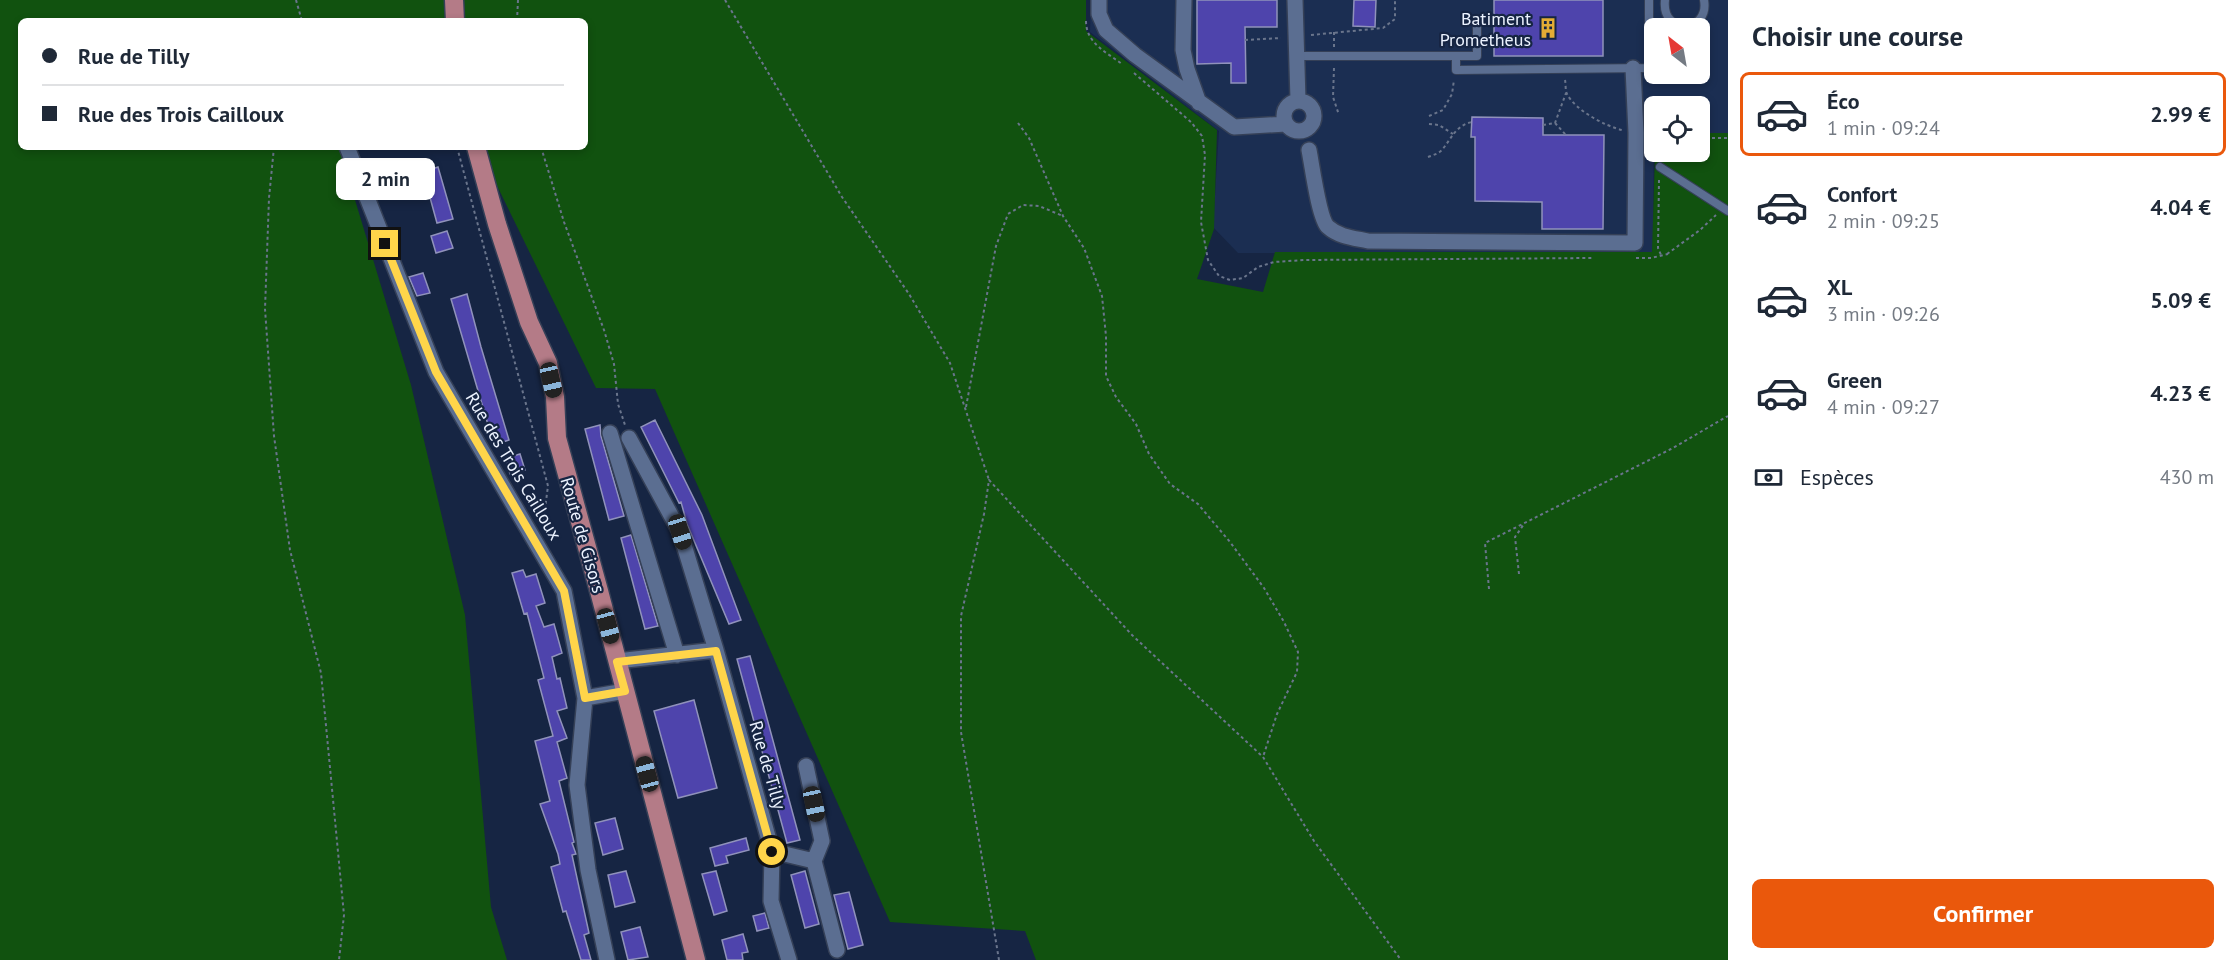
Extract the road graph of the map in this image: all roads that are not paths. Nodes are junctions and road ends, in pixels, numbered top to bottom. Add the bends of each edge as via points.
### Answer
1 (454, 0) edge
2 (1099, 0) edge
3 (1184, 0) edge
4 (1296, 0) edge
5 (1649, 0) edge
6 (1665, 0) edge
7 (1704, 0) edge
8 (455, 18) edge
9 (1477, 20) dead end
10 (1296, 56) junction
11 (1456, 56) junction
12 (1633, 68) junction
13 (1298, 100) junction
14 (1199, 103) junction
15 (1299, 127) junction
16 (349, 150) edge
17 (477, 150) edge
18 (1660, 167) road end
19 (1725, 209) edge
20 (610, 433) dead end
21 (629, 438) road end
22 (716, 651) junction
23 (677, 655) junction
24 (617, 662) junction
25 (625, 691) junction
26 (585, 698) junction
27 (807, 766) dead end
28 (772, 852) junction
29 (814, 861) junction
30 (837, 950) dead end
31 (608, 960) edge
32 (696, 960) edge
33 (789, 960) edge

1 - 8 main road
2 - 14 street via 1099,14 1106,30
3 - 14 street via 1183,50
4 - 10 street
5 - 12 lane via 1649,68
6 - 7 lane via 1666,14 1682,26 1700,19
9 - 11 lane via 1477,56
10 - 11 lane
10 - 13 street
11 - 12 lane via 1456,70
12 - 15 street via 1635,243 1368,242 1339,235 1326,226 1309,150
13 - 15 street via 1286,108 1284,117
13 - 15 street via 1306,102 1314,119
14 - 15 street via 1234,128
16 - 26 street, Rue des Trois Cailloux via 436,372 564,591
17 - 24 main road, Route de Gisors via 496,224 529,322 548,363 555,397 556,438
18 - 19 lane
20 - 23 street
21 - 22 street, Rue de Tilly via 680,532
22 - 23 street
22 - 28 street, Rue de Tilly
23 - 24 street
24 - 25 main road, Route de Gisors
25 - 26 street
25 - 32 main road, Route de Gisors
26 - 31 street, Rue des Trois Cailloux via 577,785 588,870
27 - 29 street via 822,841
28 - 29 street
28 - 33 street, Rue de Tilly via 771,901
29 - 30 street

